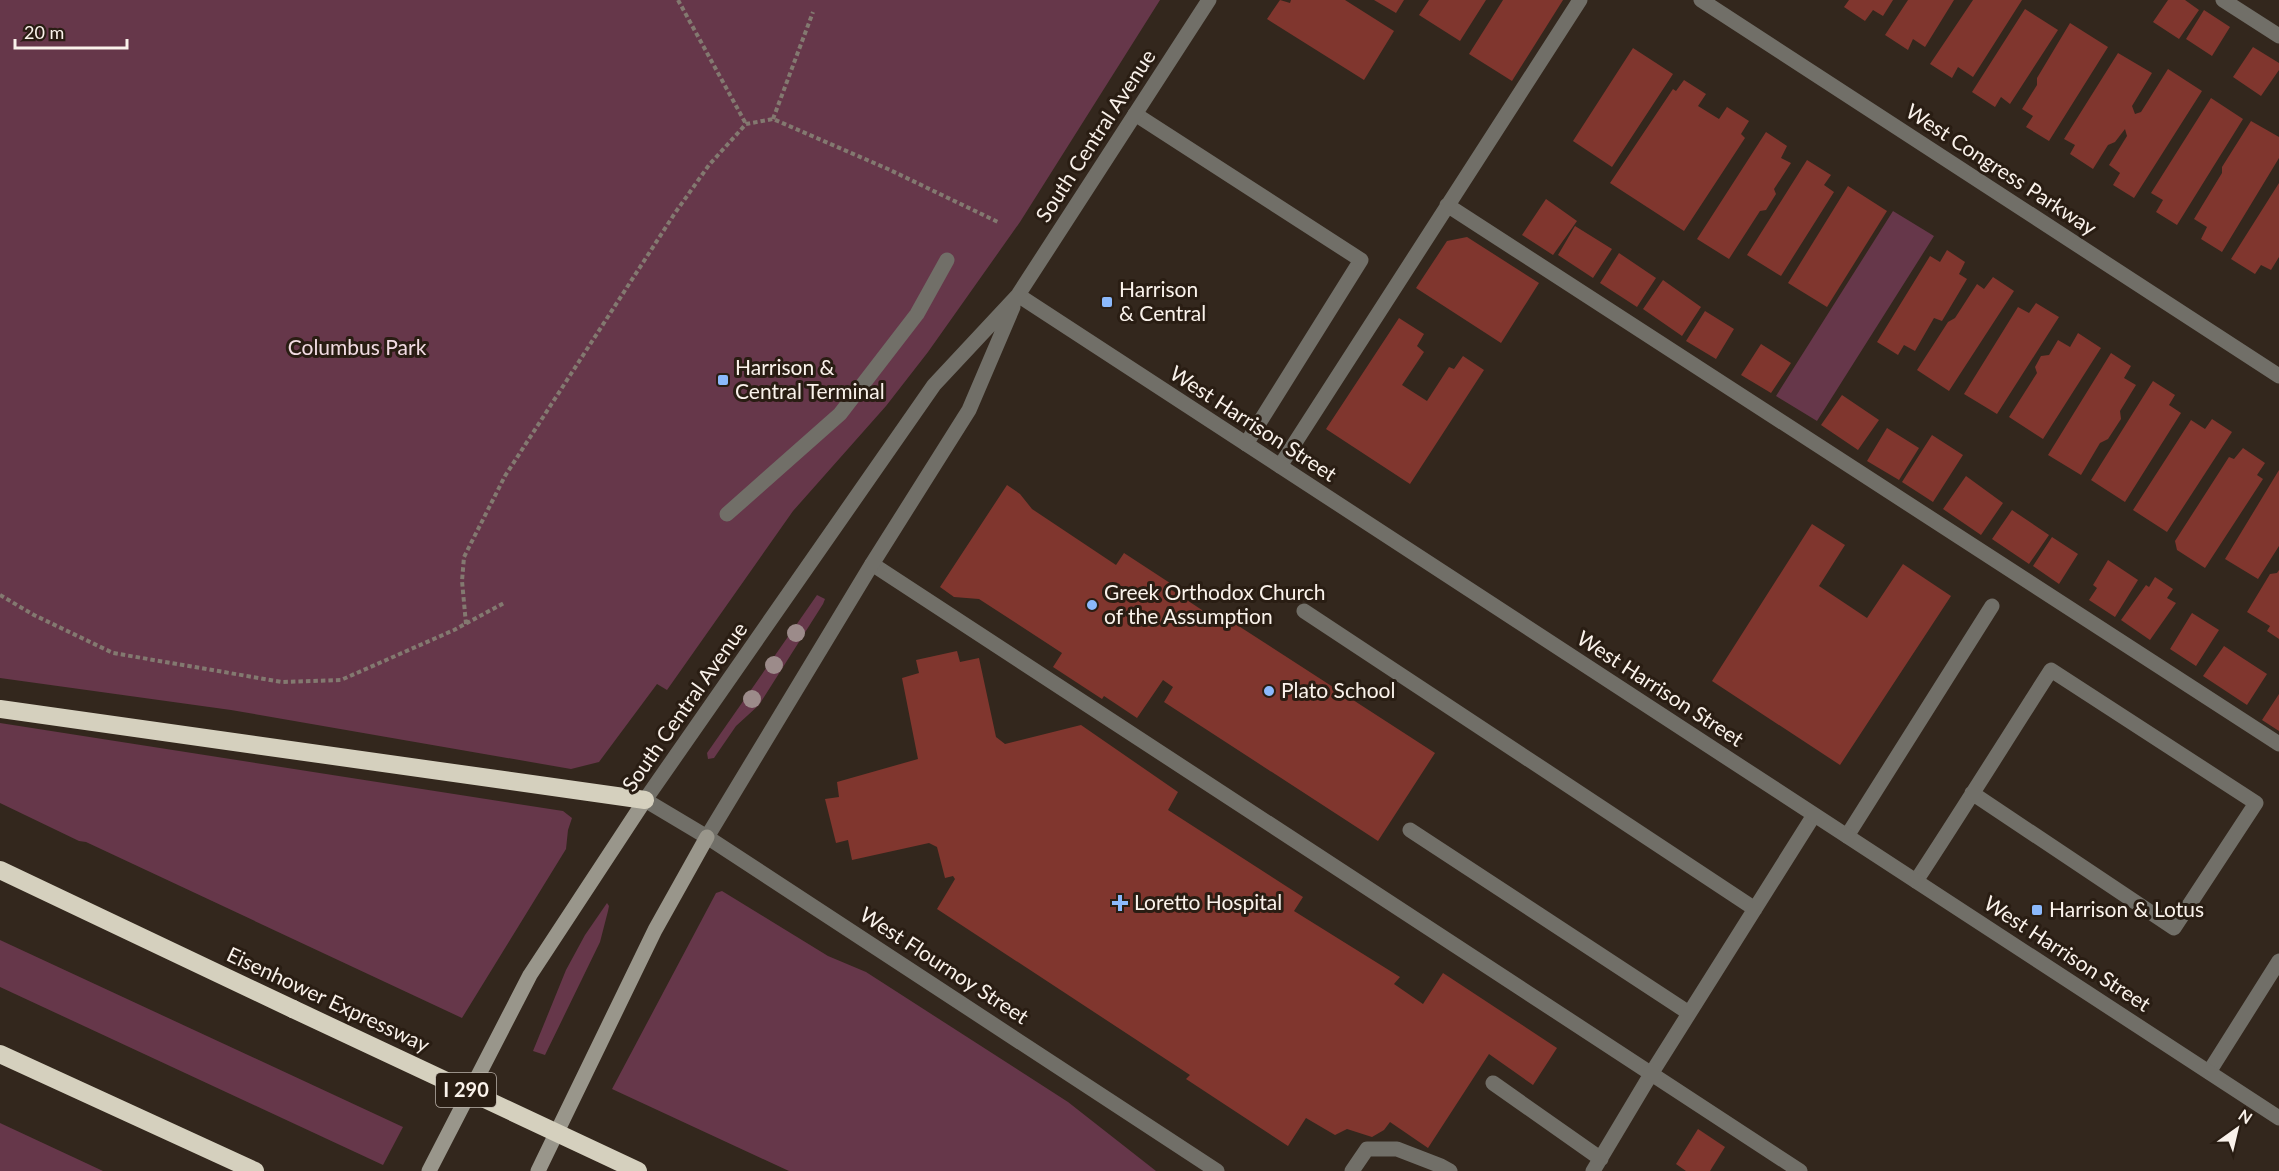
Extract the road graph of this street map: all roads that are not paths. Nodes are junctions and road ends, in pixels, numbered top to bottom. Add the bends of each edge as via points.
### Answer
1 (1209, 0) edge
2 (1580, 0) edge
3 (1701, 0) edge
4 (2223, 0) edge
5 (2279, 36) edge
6 (1135, 114) junction
7 (1447, 206) junction
8 (948, 260) dead end
9 (1018, 296) junction
10 (2279, 376) edge
11 (1246, 444) junction
12 (1280, 466) junction
13 (727, 514) dead end
14 (872, 564) junction
15 (1992, 606) dead end
16 (1304, 611) dead end
17 (0, 709) edge
18 (2279, 744) edge
19 (1972, 793) junction
20 (645, 800) junction
21 (1814, 815) junction
22 (1410, 830) dead end
23 (1847, 836) junction
24 (707, 837) junction
25 (0, 870) edge
26 (1916, 881) junction
27 (1755, 909) junction
28 (2279, 961) edge
29 (1689, 1013) junction
30 (0, 1054) edge
31 (2209, 1072) junction
32 (1651, 1074) junction
33 (1493, 1083) dead end
34 (2279, 1118) edge
35 (1597, 1165) edge
36 (255, 1171) edge
37 (429, 1171) edge
38 (538, 1171) edge
39 (638, 1171) edge
40 (1217, 1171) edge
41 (1352, 1171) edge
42 (1450, 1171) edge
43 (1800, 1171) edge

1 - 6 street, South Central Avenue
2 - 7 street
3 - 10 street, West Congress Parkway
4 - 5 street
6 - 9 street, South Central Avenue
6 - 11 street via 1361,260
7 - 12 street
7 - 18 street
8 - 13 street via 917,314 840,414
9 - 11 street, West Harrison Street
9 - 14 street, South Central Avenue via 969,410
9 - 20 street, South Central Avenue via 934,385
11 - 12 street, West Harrison Street
12 - 21 street, West Harrison Street
14 - 24 street, South Central Avenue
14 - 32 street
15 - 23 street
16 - 27 street
17 - 20 highway
19 - 19 street via 2051,670 2256,803 2174,928
19 - 26 street
20 - 24 street, West Flournoy Street
20 - 37 main road, South Central Avenue via 530,975
21 - 23 street, West Harrison Street
21 - 27 street
22 - 29 street
23 - 26 street, West Harrison Street
24 - 38 main road, South Central Avenue via 655,930
24 - 40 street, West Flournoy Street
25 - 39 highway, Eisenhower Expressway / I 290, bridge
26 - 31 street, West Harrison Street
27 - 29 street
28 - 31 street
29 - 32 street
30 - 36 highway
31 - 34 street, West Harrison Street
32 - 35 street
32 - 43 street
33 - 35 street
41 - 42 street via 1367,1149 1397,1149

